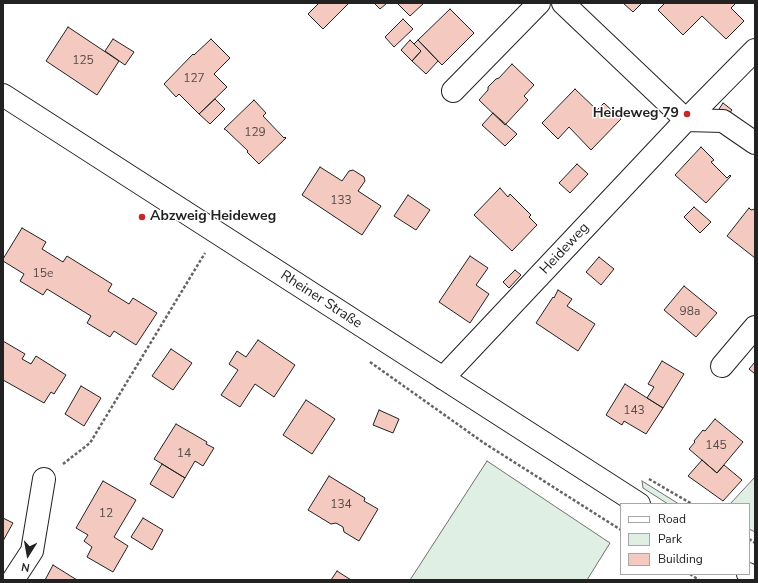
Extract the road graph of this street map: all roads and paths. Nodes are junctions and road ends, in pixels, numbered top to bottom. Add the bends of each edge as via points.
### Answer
1 (539, 3) edge
2 (563, 3) edge
3 (755, 50) edge
4 (453, 90) dead end
5 (3, 95) edge
6 (686, 120) junction
7 (755, 143) edge
8 (218, 233) junction
9 (755, 327) edge
10 (722, 366) dead end
11 (443, 378) junction
12 (44, 480) joint
13 (637, 503) edge
14 (13, 580) edge

1 - 4 street
2 - 6 street
3 - 6 street, Heideweg
5 - 8 street, Rheiner Straße
6 - 7 street via 723,121
6 - 11 street, Heideweg
8 - 11 street, Rheiner Straße
8 - 12 path via 90,444
9 - 10 street
11 - 13 street, Rheiner Straße
12 - 14 street via 32,551

